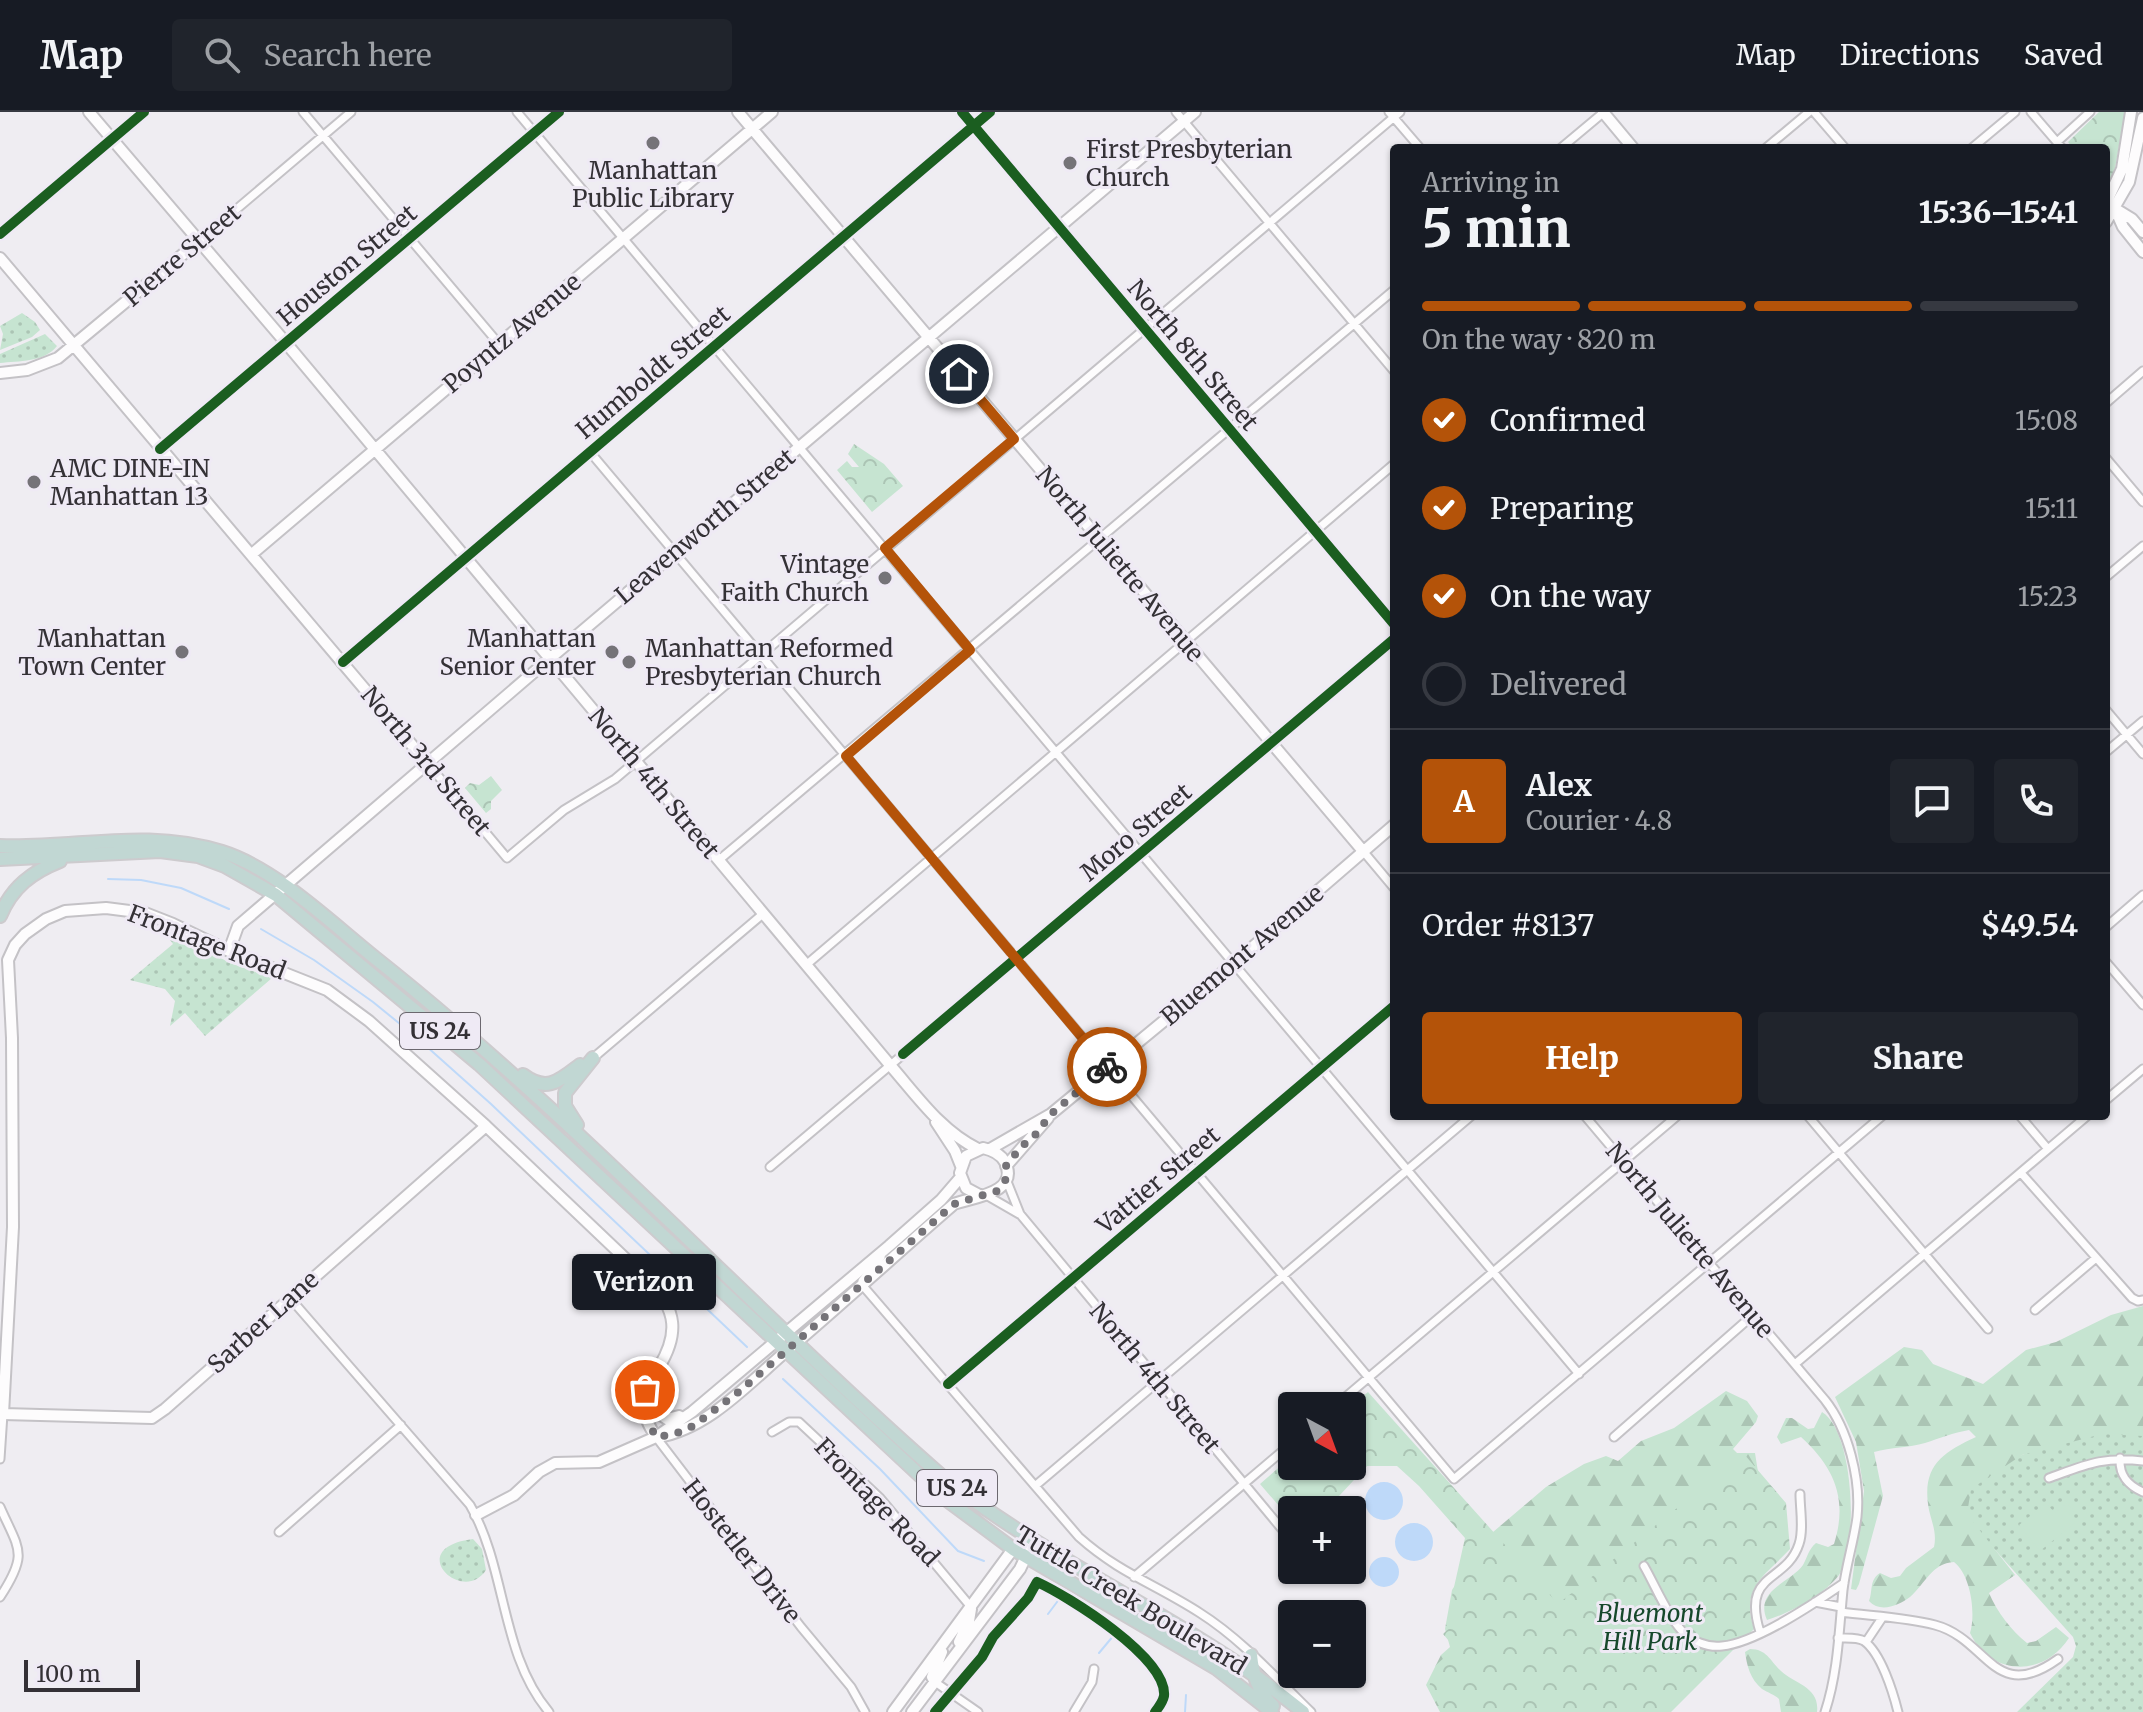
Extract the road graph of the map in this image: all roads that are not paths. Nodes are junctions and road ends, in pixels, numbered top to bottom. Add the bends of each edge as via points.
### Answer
1 (89, 112) edge
2 (144, 112) edge
3 (303, 112) edge
4 (351, 112) edge
5 (517, 112) edge
6 (559, 112) edge
7 (738, 112) edge
8 (772, 112) edge
9 (962, 112) edge
10 (990, 112) edge
11 (1195, 112) edge
12 (1603, 112) edge
13 (1812, 112) edge
14 (2015, 112) edge
15 (2031, 112) edge
16 (2090, 112) edge
17 (2131, 112) edge
18 (1395, 114) edge
19 (1180, 116) edge
20 (2143, 118) edge
21 (974, 126) junction
22 (752, 129) junction
23 (534, 133) junction
24 (322, 135) junction
25 (112, 139) junction
26 (1417, 144) edge
27 (1566, 144) edge
28 (1630, 144) edge
29 (1771, 144) edge
30 (1841, 144) edge
31 (1977, 144) edge
32 (2058, 144) edge
33 (2060, 144) edge
34 (2110, 200) edge
35 (2110, 202) edge
36 (2110, 204) edge
37 (2110, 205) edge
38 (1270, 223) junction
39 (1059, 227) junction
40 (2143, 232) edge
41 (0, 234) edge
42 (843, 237) junction
43 (409, 238) junction
44 (624, 238) junction
45 (199, 241) junction
46 (2143, 252) edge
47 (0, 258) edge
48 (1390, 293) edge
49 (1354, 324) junction
50 (1145, 329) junction
51 (929, 338) junction
52 (286, 343) junction
53 (499, 344) junction
54 (714, 346) junction
55 (74, 347) junction
56 (1390, 366) edge
57 (2143, 371) edge
58 (0, 373) edge
59 (2110, 400) edge
60 (1230, 430) junction
61 (1014, 439) junction
62 (798, 448) junction
63 (160, 449) junction
64 (375, 450) junction
65 (590, 452) junction
66 (2110, 463) edge
67 (1390, 467) edge
68 (2143, 502) edge
69 (1315, 531) junction
70 (1100, 540) junction
71 (2143, 546) edge
72 (885, 548) junction
73 (675, 552) junction
74 (252, 554) junction
75 (465, 557) junction
76 (2110, 574) edge
77 (1390, 619) edge
78 (1185, 641) junction
79 (1390, 642) edge
80 (970, 650) junction
81 (760, 654) junction
82 (549, 659) junction
83 (343, 662) junction
84 (2110, 715) edge
85 (2143, 721) edge
86 (2127, 735) junction
87 (1271, 743) junction
88 (2110, 749) edge
89 (1055, 752) junction
90 (2143, 754) edge
91 (846, 756) junction
92 (636, 760) junction
93 (428, 764) junction
94 (1390, 828) edge
95 (0, 846) edge
96 (1363, 851) junction
97 (84, 854) junction
98 (1141, 854) junction
99 (930, 857) junction
100 (0, 859) edge
101 (719, 860) junction
102 (1390, 883) edge
103 (280, 891) junction
104 (2143, 895) edge
105 (764, 913) junction
106 (0, 916) edge
107 (2110, 924) edge
108 (229, 951) junction
109 (1016, 959) junction
110 (1233, 964) junction
111 (806, 965) junction
112 (2110, 967) edge
113 (2143, 1005) edge
114 (1390, 1009) edge
115 (491, 1053) junction
116 (593, 1058) junction
117 (890, 1065) junction
118 (1108, 1068) junction
119 (1321, 1068) junction
120 (2143, 1069) edge
121 (2110, 1097) edge
122 (1051, 1114) junction
123 (934, 1116) junction
124 (1466, 1120) edge
125 (1588, 1120) edge
126 (1672, 1120) edge
127 (1811, 1120) edge
128 (1877, 1120) edge
129 (2023, 1120) edge
130 (2082, 1120) edge
131 (486, 1126) junction
132 (978, 1149) junction
133 (990, 1149) junction
134 (2048, 1149) junction
135 (1839, 1153) junction
136 (1623, 1162) junction
137 (961, 1166) junction
138 (1006, 1166) junction
139 (770, 1167) dead end
140 (1407, 1170) junction
141 (1197, 1173) junction
142 (2021, 1173) junction
143 (960, 1178) junction
144 (1006, 1179) junction
145 (639, 1191) junction
146 (984, 1196) junction
147 (1020, 1214) junction
148 (889, 1246) junction
149 (1924, 1254) junction
150 (2096, 1258) junction
151 (1709, 1263) junction
152 (1493, 1272) junction
153 (1283, 1276) junction
154 (1072, 1279) junction
155 (863, 1286) junction
156 (290, 1298) junction
157 (2143, 1300) edge
158 (4, 1307) edge
159 (2035, 1310) dead end
160 (1753, 1315) junction
161 (1988, 1329) dead end
162 (786, 1331) junction
163 (774, 1341) junction
164 (798, 1341) junction
165 (786, 1352) junction
166 (1795, 1364) junction
167 (1579, 1374) junction
168 (1369, 1378) junction
169 (650, 1381) junction
170 (1158, 1381) junction
171 (948, 1384) junction
172 (1352, 1392) edge
173 (692, 1412) junction
174 (3, 1414) junction
175 (401, 1425) junction
176 (772, 1432) dead end
177 (656, 1437) junction
178 (1614, 1437) dead end
179 (1278, 1455) edge
180 (2120, 1458) junction
181 (0, 1459) edge
182 (2143, 1461) edge
183 (2049, 1478) dead end
184 (1244, 1483) junction
185 (1035, 1486) junction
186 (2143, 1492) edge
187 (1800, 1494) dead end
188 (0, 1507) edge
189 (476, 1515) junction
190 (1278, 1524) edge
191 (279, 1532) dead end
192 (1032, 1541) junction
193 (1013, 1549) junction
194 (1027, 1557) junction
195 (1644, 1566) dead end
196 (1134, 1577) junction
197 (1844, 1583) junction
198 (0, 1597) edge
199 (1815, 1602) junction
200 (971, 1607) junction
201 (1841, 1610) junction
202 (1882, 1618) junction
203 (1760, 1632) junction
204 (1838, 1638) junction
205 (947, 1639) junction
206 (1866, 1642) junction
207 (955, 1655) junction
208 (1251, 1655) junction
209 (2058, 1659) dead end
210 (1094, 1669) dead end
211 (1253, 1673) junction
212 (935, 1682) junction
213 (549, 1712) edge
214 (865, 1712) edge
215 (893, 1712) edge
216 (912, 1712) edge
217 (978, 1712) edge
218 (1074, 1712) edge
219 (1275, 1712) edge
220 (1303, 1712) edge
221 (1311, 1712) edge
222 (1825, 1712) edge
223 (1898, 1712) edge

1 - 25 street, North 4th Street
2 - 25 street
3 - 24 street
4 - 24 street, Pierre Street
5 - 23 street
6 - 23 street, Houston Street
7 - 22 street, North Juliette Avenue
8 - 22 street, Poyntz Avenue
9 - 21 street, North 8th Street
10 - 21 street, Humboldt Street
11 - 19 street, Leavenworth Street
12 - 27 street
12 - 28 street
13 - 29 street
13 - 30 street
14 - 31 street
15 - 32 street
16 - 33 street
17 - 34 street via 2122,169
18 - 26 street
18 - 38 street
19 - 38 street
19 - 39 street, Leavenworth Street
20 - 35 street via 2129,182
21 - 39 street, North 8th Street
21 - 42 street, Humboldt Street
22 - 42 street, North Juliette Avenue
22 - 44 street, Poyntz Avenue
23 - 43 street, Houston Street
23 - 44 street
24 - 43 street
24 - 45 street, Pierre Street
25 - 41 street
25 - 45 street, North 4th Street
36 - 40 street
37 - 46 street
38 - 49 street
38 - 50 street
39 - 50 street, North 8th Street
39 - 51 street, Leavenworth Street
42 - 51 street, North Juliette Avenue
42 - 54 street, Humboldt Street
43 - 52 street, Houston Street
43 - 53 street
44 - 53 street, Poyntz Avenue
44 - 54 street
45 - 52 street, North 4th Street
45 - 55 street, Pierre Street
47 - 55 street, North 3rd Street
48 - 49 street
49 - 56 street
49 - 60 street
50 - 60 street, North 8th Street
50 - 61 street
51 - 61 street, North Juliette Avenue
51 - 62 street, Leavenworth Street
52 - 63 street, Houston Street
52 - 64 street, North 4th Street
53 - 64 street, Poyntz Avenue
54 - 62 street
54 - 65 street, Humboldt Street
55 - 58 street, Pierre Street via 43,365
55 - 63 street, North 3rd Street
57 - 59 street
60 - 69 street, North 8th Street
60 - 70 street
61 - 70 street, North Juliette Avenue
61 - 72 street
62 - 72 street
62 - 73 street, Leavenworth Street
63 - 74 street, North 3rd Street
64 - 74 street, Poyntz Avenue
64 - 75 street, North 4th Street
65 - 73 street
65 - 75 street, Humboldt Street
66 - 68 street
67 - 69 street
69 - 77 street, North 8th Street
69 - 78 street
70 - 78 street, North Juliette Avenue
70 - 80 street
71 - 76 street
72 - 80 street
72 - 81 street
73 - 81 street
73 - 82 street, Leavenworth Street
74 - 83 street, North 3rd Street
75 - 82 street, North 4th Street
75 - 83 street, Humboldt Street
78 - 87 street, North Juliette Avenue
78 - 89 street
79 - 87 street, Moro Street
80 - 89 street
80 - 91 street
81 - 91 street
81 - 92 street
82 - 92 street, North 4th Street
82 - 93 street, Leavenworth Street
83 - 93 street, North 3rd Street
84 - 86 street
85 - 86 street
86 - 88 street
86 - 90 street
87 - 96 street, North Juliette Avenue
87 - 98 street, Moro Street
89 - 98 street
89 - 99 street
91 - 99 street
91 - 101 street
92 - 93 street, North 3rd Street via 507,858
92 - 101 street, North 4th Street
93 - 103 street, Leavenworth Street
94 - 96 street, Bluemont Avenue
95 - 103 highway, Tuttle Creek Boulevard / US 24 via 126,839 189,843 259,869
96 - 102 street, North Juliette Avenue
96 - 110 street, Bluemont Avenue
97 - 100 highway, Tuttle Creek Boulevard
97 - 103 highway, Tuttle Creek Boulevard / US 24 via 160,851 198,856
97 - 106 highway, US 24 via 30,876
98 - 109 street, Moro Street
98 - 110 street
99 - 109 street
99 - 111 street
101 - 105 street, North 4th Street
103 - 108 street, Leavenworth Street via 238,926
103 - 115 highway, Tuttle Creek Boulevard / US 24
103 - 163 highway, Tuttle Creek Boulevard / US 24 via 479,1064
104 - 107 street
105 - 111 street, North 4th Street
105 - 116 street
108 - 131 street, Frontage Road via 327,990
108 - 158 street, Frontage Road via 145,913 106,908 65,911 46,919 15,945 8,960 13,1227
109 - 117 street, Moro Street
109 - 118 street
110 - 118 street, Bluemont Avenue
110 - 119 street
111 - 117 street, North 4th Street
112 - 113 street
114 - 119 street, Vattier Street
115 - 116 highway via 542,1084 555,1083
115 - 145 highway, Tuttle Creek Boulevard / US 24
116 - 145 highway via 569,1085 565,1106
117 - 123 street, North 4th Street
117 - 139 street, Moro Street
118 - 122 street, Bluemont Avenue
118 - 141 street
119 - 140 street
119 - 141 street, Vattier Street
120 - 121 street
122 - 133 street, Bluemont Avenue
122 - 138 street, Bluemont Avenue
123 - 132 street, North 4th Street
123 - 137 street, North 4th Street
124 - 140 street
125 - 136 street, North Juliette Avenue
126 - 136 street
127 - 135 street
128 - 135 street
129 - 134 street
130 - 134 street
131 - 156 street, Sarber Lane
131 - 169 street, Frontage Road via 660,1292 669,1308 673,1337
132 - 133 street
132 - 137 street
133 - 138 street
134 - 142 street
135 - 149 street
135 - 151 street
136 - 151 street, North Juliette Avenue
136 - 152 street
137 - 143 street
138 - 144 street
140 - 152 street
140 - 153 street
141 - 153 street
141 - 154 street, Vattier Street
142 - 149 street
142 - 150 street
143 - 146 street via 970,1192
143 - 148 street
144 - 146 street
144 - 147 street, North 4th Street
145 - 162 highway, Tuttle Creek Boulevard / US 24
146 - 147 street, North 4th Street
146 - 155 street via 954,1204
147 - 154 street, North 4th Street
148 - 155 street
148 - 162 street
149 - 161 street
149 - 166 street
150 - 157 street via 2132,1298
150 - 159 street
151 - 160 street, North Juliette Avenue
151 - 167 street
152 - 167 street
152 - 168 street
153 - 168 street
153 - 170 street
154 - 170 street, North 4th Street
154 - 171 street, Vattier Street
155 - 164 street
155 - 171 street
156 - 174 street, Sarber Lane via 152,1418
156 - 175 street
158 - 174 street, Frontage Road
160 - 166 street, North Juliette Avenue
160 - 178 street
162 - 163 street
162 - 164 highway, Tuttle Creek Boulevard / US 24
163 - 165 highway, Tuttle Creek Boulevard / US 24
163 - 173 street
164 - 165 street
164 - 192 highway, Tuttle Creek Boulevard / US 24 via 945,1479
165 - 177 street via 693,1426
165 - 193 highway, Tuttle Creek Boulevard / US 24 via 930,1486
166 - 197 street, North Juliette Avenue via 1835,1413 1848,1443 1857,1513
167 - 168 street via 1454,1479
168 - 172 street
169 - 173 street via 660,1416
169 - 177 street, Hostetler Drive via 643,1404
170 - 184 street, North 4th Street
170 - 185 street
171 - 185 street
173 - 177 street
174 - 181 street, Frontage Road
175 - 189 street
175 - 191 street
176 - 200 street, Frontage Road via 799,1422 880,1498
177 - 189 street via 599,1462 555,1463 514,1495
177 - 214 street, Hostetler Drive
179 - 184 street
180 - 182 street
180 - 183 street via 2098,1460
180 - 186 street via 2124,1479
184 - 190 street, North 4th Street
184 - 196 street
185 - 196 street via 1079,1537
187 - 203 street via 1800,1542 1791,1560 1761,1584 1754,1613
188 - 198 street via 18,1543 15,1572
189 - 213 street via 520,1664
192 - 193 street
192 - 194 street
192 - 211 highway, Tuttle Creek Boulevard / US 24
193 - 194 highway, Tuttle Creek Boulevard / US 24
193 - 200 street
194 - 207 street
194 - 219 highway, Tuttle Creek Boulevard / US 24 via 1185,1648
195 - 203 street via 1682,1631 1695,1641 1719,1647
196 - 208 street via 1200,1613
197 - 199 street
197 - 201 street, North Juliette Avenue
199 - 201 street
199 - 203 street
200 - 205 street
200 - 207 street
201 - 202 street
201 - 204 street, North Juliette Avenue
202 - 206 street
202 - 209 street via 1953,1632 1990,1665 2013,1675 2040,1672
204 - 206 street
204 - 222 street, North Juliette Avenue
205 - 212 street via 933,1670
205 - 215 street
206 - 223 street
207 - 212 street
208 - 211 highway
208 - 221 street
210 - 218 street
211 - 219 highway
211 - 220 highway, Tuttle Creek Boulevard / US 24
212 - 216 street
212 - 217 street

